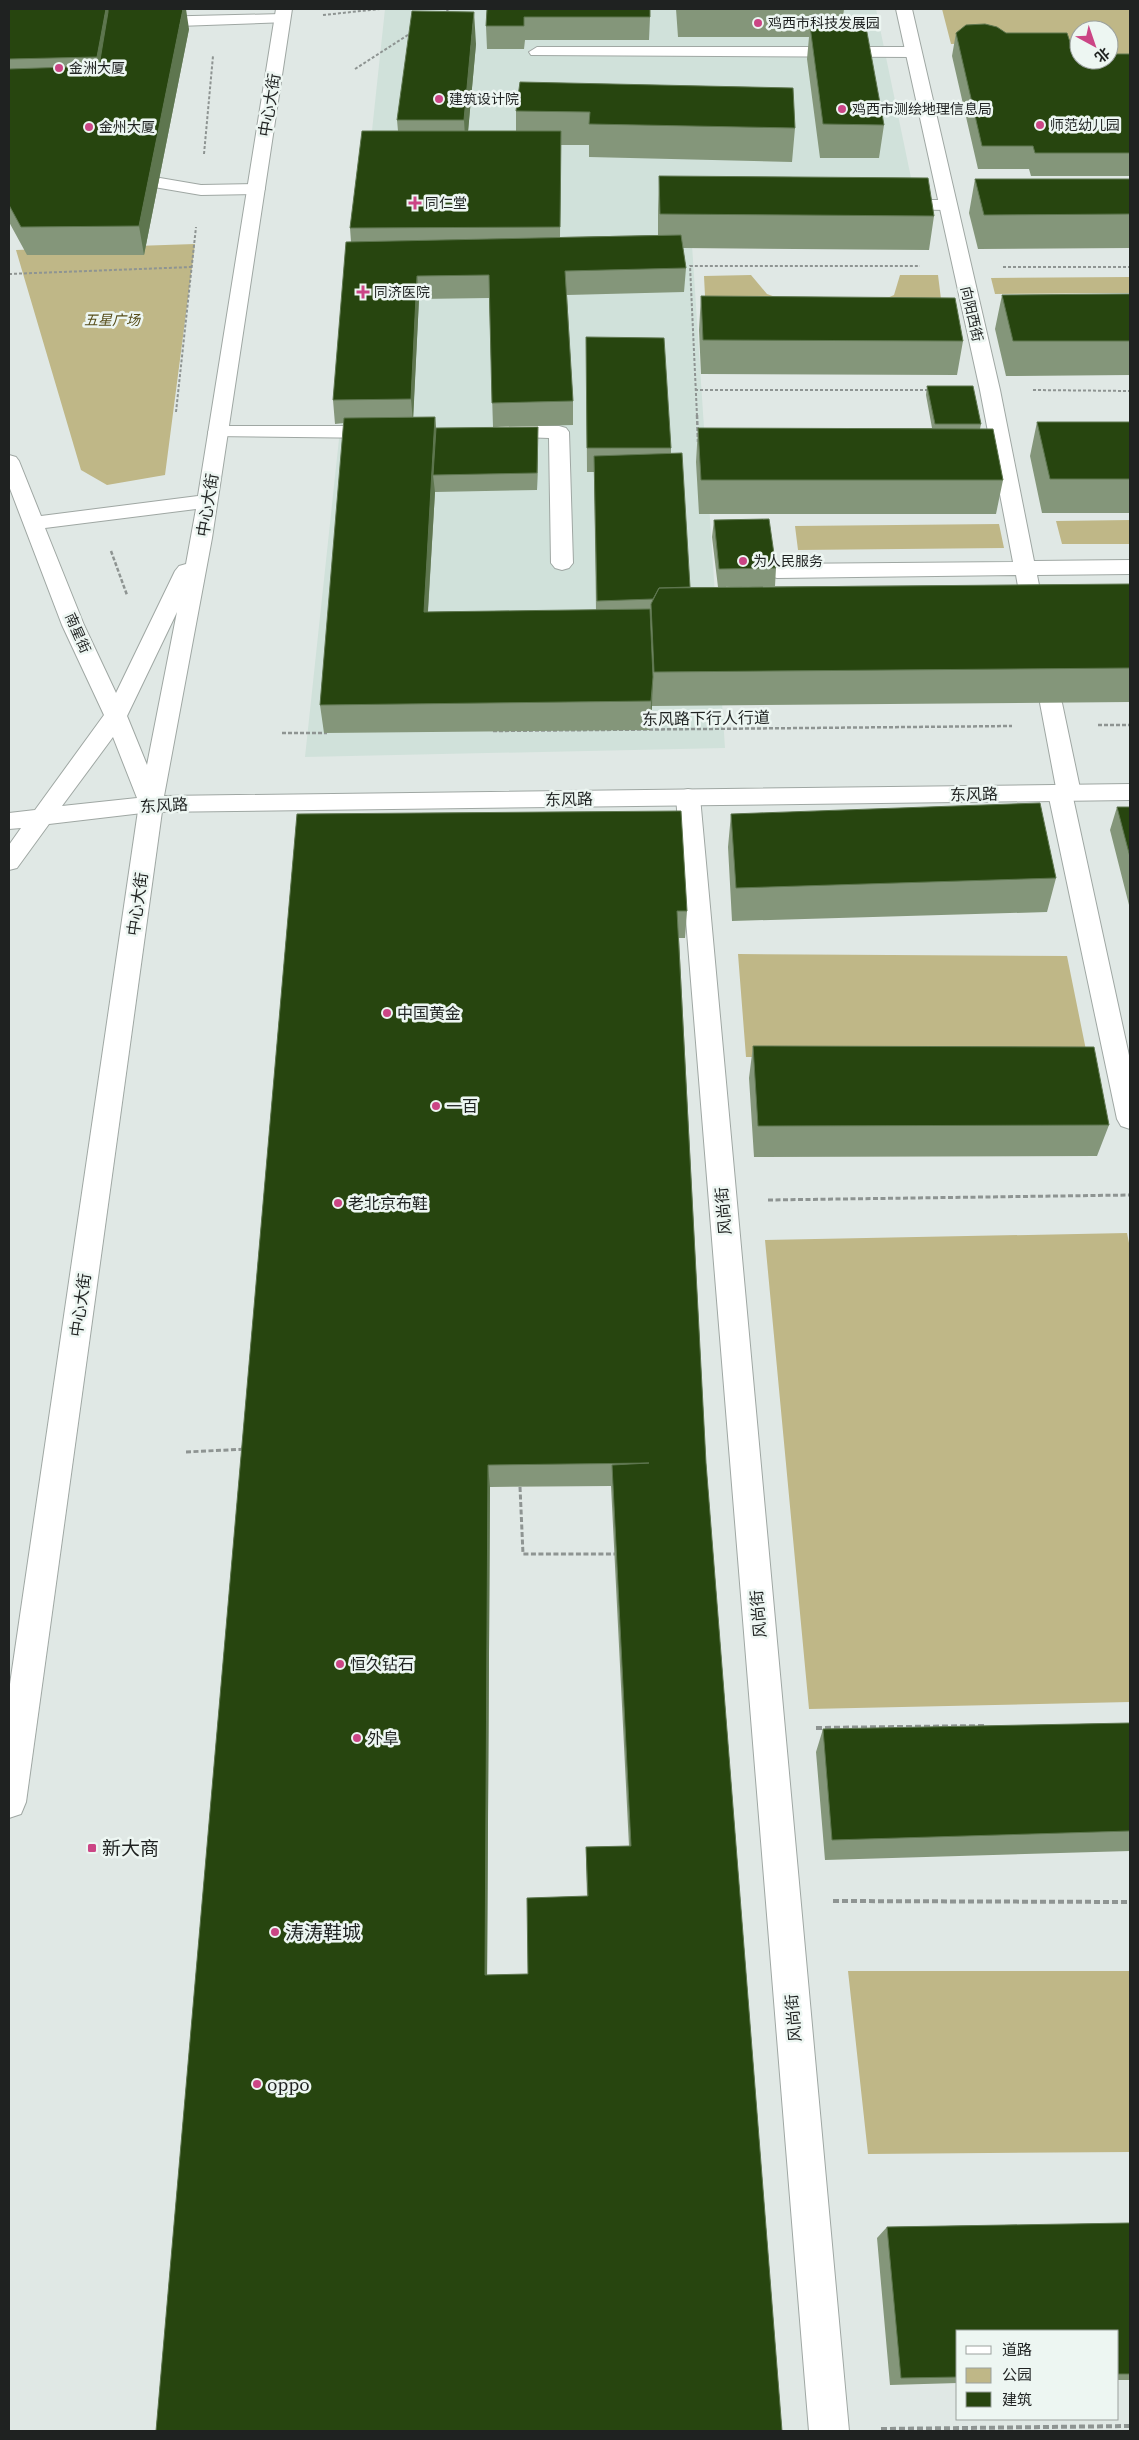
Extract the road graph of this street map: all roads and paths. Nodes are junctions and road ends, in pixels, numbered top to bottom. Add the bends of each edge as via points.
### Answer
1 (380, 9) edge
2 (449, 9) edge
3 (904, 9) edge
4 (283, 14) edge
5 (441, 14) edge
6 (216, 21) junction
7 (133, 23) edge
8 (418, 29) edge
9 (537, 52) edge
10 (913, 52) junction
11 (355, 69) dead end
12 (160, 183) dead end
13 (256, 189) junction
14 (200, 190) junction
15 (878, 205) edge
16 (948, 205) junction
17 (192, 267) junction
18 (962, 267) junction
19 (1130, 267) edge
20 (9, 274) edge
21 (692, 323) junction
22 (702, 323) edge
23 (695, 390) junction
24 (990, 390) junction
25 (1130, 391) edge
26 (176, 413) dead end
27 (218, 432) junction
28 (394, 432) edge
29 (481, 432) edge
30 (698, 444) edge
31 (9, 461) edge
32 (208, 501) junction
33 (97, 515) junction
34 (33, 523) junction
35 (202, 538) junction
36 (562, 563) dead end
37 (1130, 567) edge
38 (1025, 568) junction
39 (777, 571) edge
40 (1035, 620) edge
41 (148, 650) junction
42 (1051, 703) edge
43 (116, 716) junction
44 (1130, 725) edge
45 (1056, 726) junction
46 (492, 732) edge
47 (333, 733) edge
48 (282, 734) dead end
49 (1130, 792) edge
50 (1065, 793) junction
51 (688, 797) junction
52 (151, 804) junction
53 (41, 817) junction
54 (9, 821) edge
55 (9, 862) edge
56 (1130, 1120) edge
57 (1130, 1195) edge
58 (722, 1201) junction
59 (249, 1449) edge
60 (186, 1452) dead end
61 (520, 1487) edge
62 (617, 1554) edge
63 (993, 1726) edge
64 (768, 1728) junction
65 (9, 1802) edge
66 (783, 1901) junction
67 (1130, 1902) edge
68 (1130, 2426) edge
69 (829, 2430) edge

1 - 4 path
2 - 5 path
3 - 10 street, 向阳西街
4 - 6 street
4 - 13 street, 中心大街
6 - 7 street
6 - 14 path
8 - 11 path
9 - 10 street
10 - 16 street, 向阳西街
12 - 14 street
13 - 14 street
13 - 27 street, 中心大街
14 - 17 path
15 - 16 street
16 - 18 street, 向阳西街
17 - 20 path
17 - 26 path
18 - 19 path
18 - 21 path via 690,266
18 - 24 street, 向阳西街
21 - 22 path
21 - 23 path
23 - 24 path
23 - 30 path
24 - 25 path
24 - 38 street, 向阳西街 via 992,453
27 - 28 street
27 - 32 street, 中心大街
29 - 36 street via 559,432
31 - 34 street, 南星街
32 - 33 street
32 - 35 street, 中心大街
33 - 34 street
33 - 41 path
34 - 43 street, 南星街 via 74,625
35 - 41 street
35 - 52 street, 中心大街
37 - 38 street
38 - 39 street
38 - 40 street, 向阳西街
41 - 43 street
42 - 45 street
43 - 52 street, 南星街
43 - 53 street
44 - 45 path, 东风路下行人行道
45 - 46 path, 东风路下行人行道
45 - 50 street
47 - 48 path
49 - 50 street, 东风路
50 - 51 street, 东风路
50 - 56 street
51 - 52 street, 东风路
51 - 58 street, 风尚街
52 - 53 street, 东风路
52 - 65 street, 中心大街
53 - 54 street, 东风路
53 - 55 street
57 - 58 path
58 - 64 street, 风尚街
59 - 60 path
61 - 62 path via 523,1554
63 - 64 path
64 - 66 street, 风尚街
66 - 67 path
66 - 69 street, 风尚街
68 - 69 path

